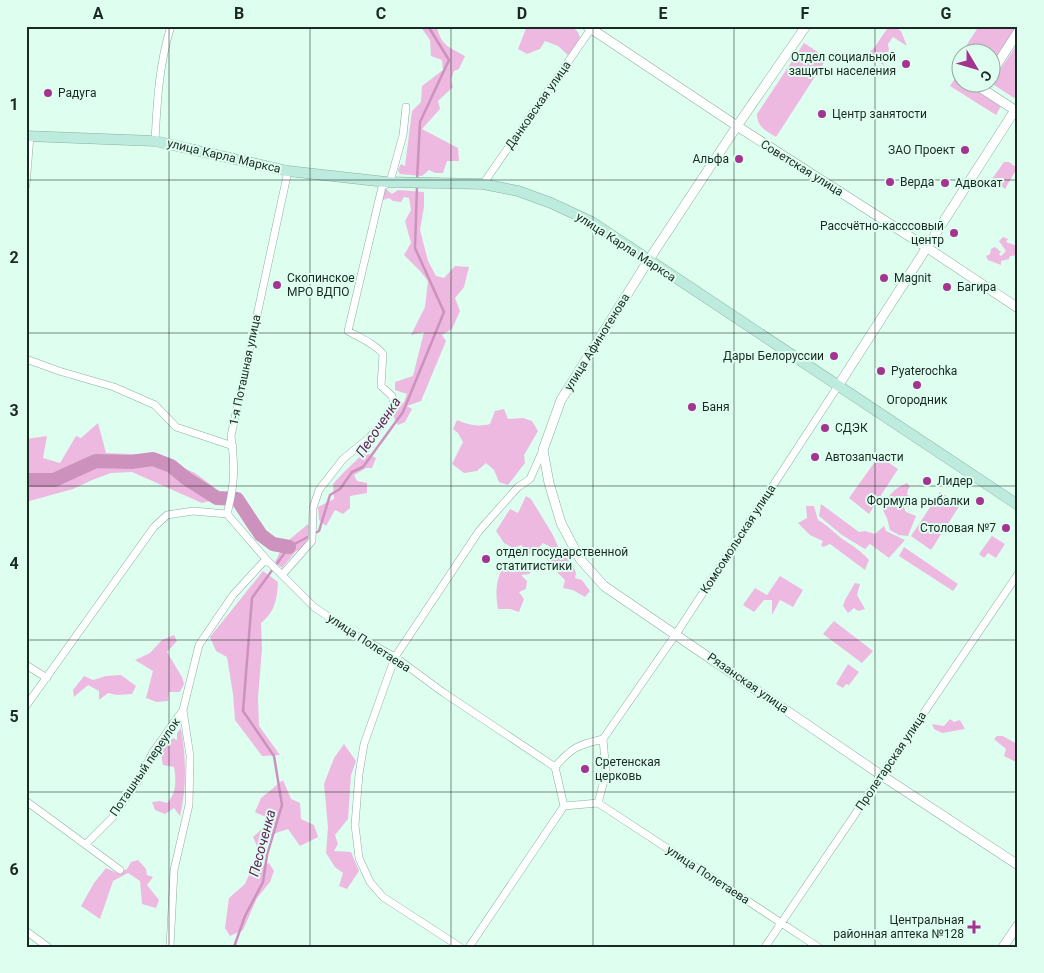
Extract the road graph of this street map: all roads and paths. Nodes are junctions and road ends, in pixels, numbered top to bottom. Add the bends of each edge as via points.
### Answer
1 (171, 26) edge
2 (806, 26) edge
3 (590, 27) edge
4 (1018, 32) edge
5 (1002, 57) edge
6 (987, 92) edge
7 (406, 107) dead end
8 (1016, 111) edge
9 (736, 126) junction
10 (28, 136) edge
11 (155, 141) junction
12 (288, 171) junction
13 (390, 182) junction
14 (483, 184) junction
15 (26, 185) edge
16 (926, 247) junction
17 (648, 261) junction
18 (1018, 308) edge
19 (26, 359) edge
20 (838, 386) junction
21 (233, 446) junction
22 (543, 450) junction
23 (1018, 505) edge
24 (228, 514) junction
25 (266, 559) junction
26 (1018, 574) edge
27 (282, 575) junction
28 (676, 634) junction
29 (395, 657) junction
30 (26, 665) edge
31 (47, 678) junction
32 (26, 706) edge
33 (183, 710) junction
34 (603, 739) junction
35 (555, 767) junction
36 (881, 776) junction
37 (26, 800) edge
38 (598, 803) junction
39 (564, 806) junction
40 (86, 844) junction
41 (1018, 865) edge
42 (120, 870) dead end
43 (781, 923) junction
44 (1018, 925) edge
45 (26, 931) edge
46 (48, 947) edge
47 (170, 947) edge
48 (460, 947) edge
49 (469, 947) edge
50 (764, 947) edge
51 (818, 947) edge
52 (1003, 947) edge

1 - 11 street via 158,85
2 - 9 street, улица Афиногенова
3 - 9 street, Советская улица
3 - 14 street, Данковская улица
4 - 5 street
6 - 8 street
7 - 13 street via 404,135
8 - 16 street, Комсомольская улица
9 - 16 street, Советская улица
9 - 17 street, улица Афиногенова
10 - 11 main road, улица Карла Маркса
10 - 15 street
11 - 12 main road, улица Карла Маркса
12 - 13 main road, улица Карла Маркса
12 - 21 street, 1-я Поташная улица via 231,436
13 - 14 main road, улица Карла Маркса
13 - 27 street via 382,187 348,331 377,346 383,354 381,386 392,396 394,403 385,420 343,459 319,490 313,508 312,540
14 - 17 main road, улица Карла Маркса via 551,202 592,222
16 - 18 street, Советская улица
16 - 20 street, Комсомольская улица
17 - 20 main road, улица Карла Маркса
17 - 22 street, улица Афиногенова via 561,400
19 - 21 street via 114,387 155,405 176,427
20 - 23 main road, улица Карла Маркса
20 - 28 street, Комсомольская улица
21 - 24 street, 1-я Поташная улица via 234,490
22 - 28 street, Рязанская улица via 561,523 580,559 604,586
22 - 29 street, улица Афиногенова via 530,479 518,487 479,531
24 - 25 street, улица Полетаева
24 - 31 street via 193,511 167,515 154,527
25 - 27 street, улица Полетаева
25 - 33 street via 233,595 199,646
26 - 36 street, Пролетарская улица
27 - 29 street, улица Полетаева via 314,607
28 - 34 street, Комсомольская улица
28 - 36 street, Рязанская улица
29 - 35 street, улица Полетаева
29 - 48 street, улица Афиногенова via 363,751 355,826 359,858 370,882 383,897
30 - 31 street
31 - 32 street
33 - 40 street, Поташный переулок via 112,818
33 - 47 street via 190,756 189,805 174,870
34 - 35 street via 573,749
34 - 38 street via 606,773
35 - 39 street
36 - 41 street, Рязанская улица
36 - 43 street, Пролетарская улица
37 - 40 street
38 - 39 street
38 - 43 street, улица Полетаева
39 - 49 street
40 - 42 street
43 - 50 street, Пролетарская улица
43 - 51 street, улица Полетаева
44 - 52 street
45 - 46 street

